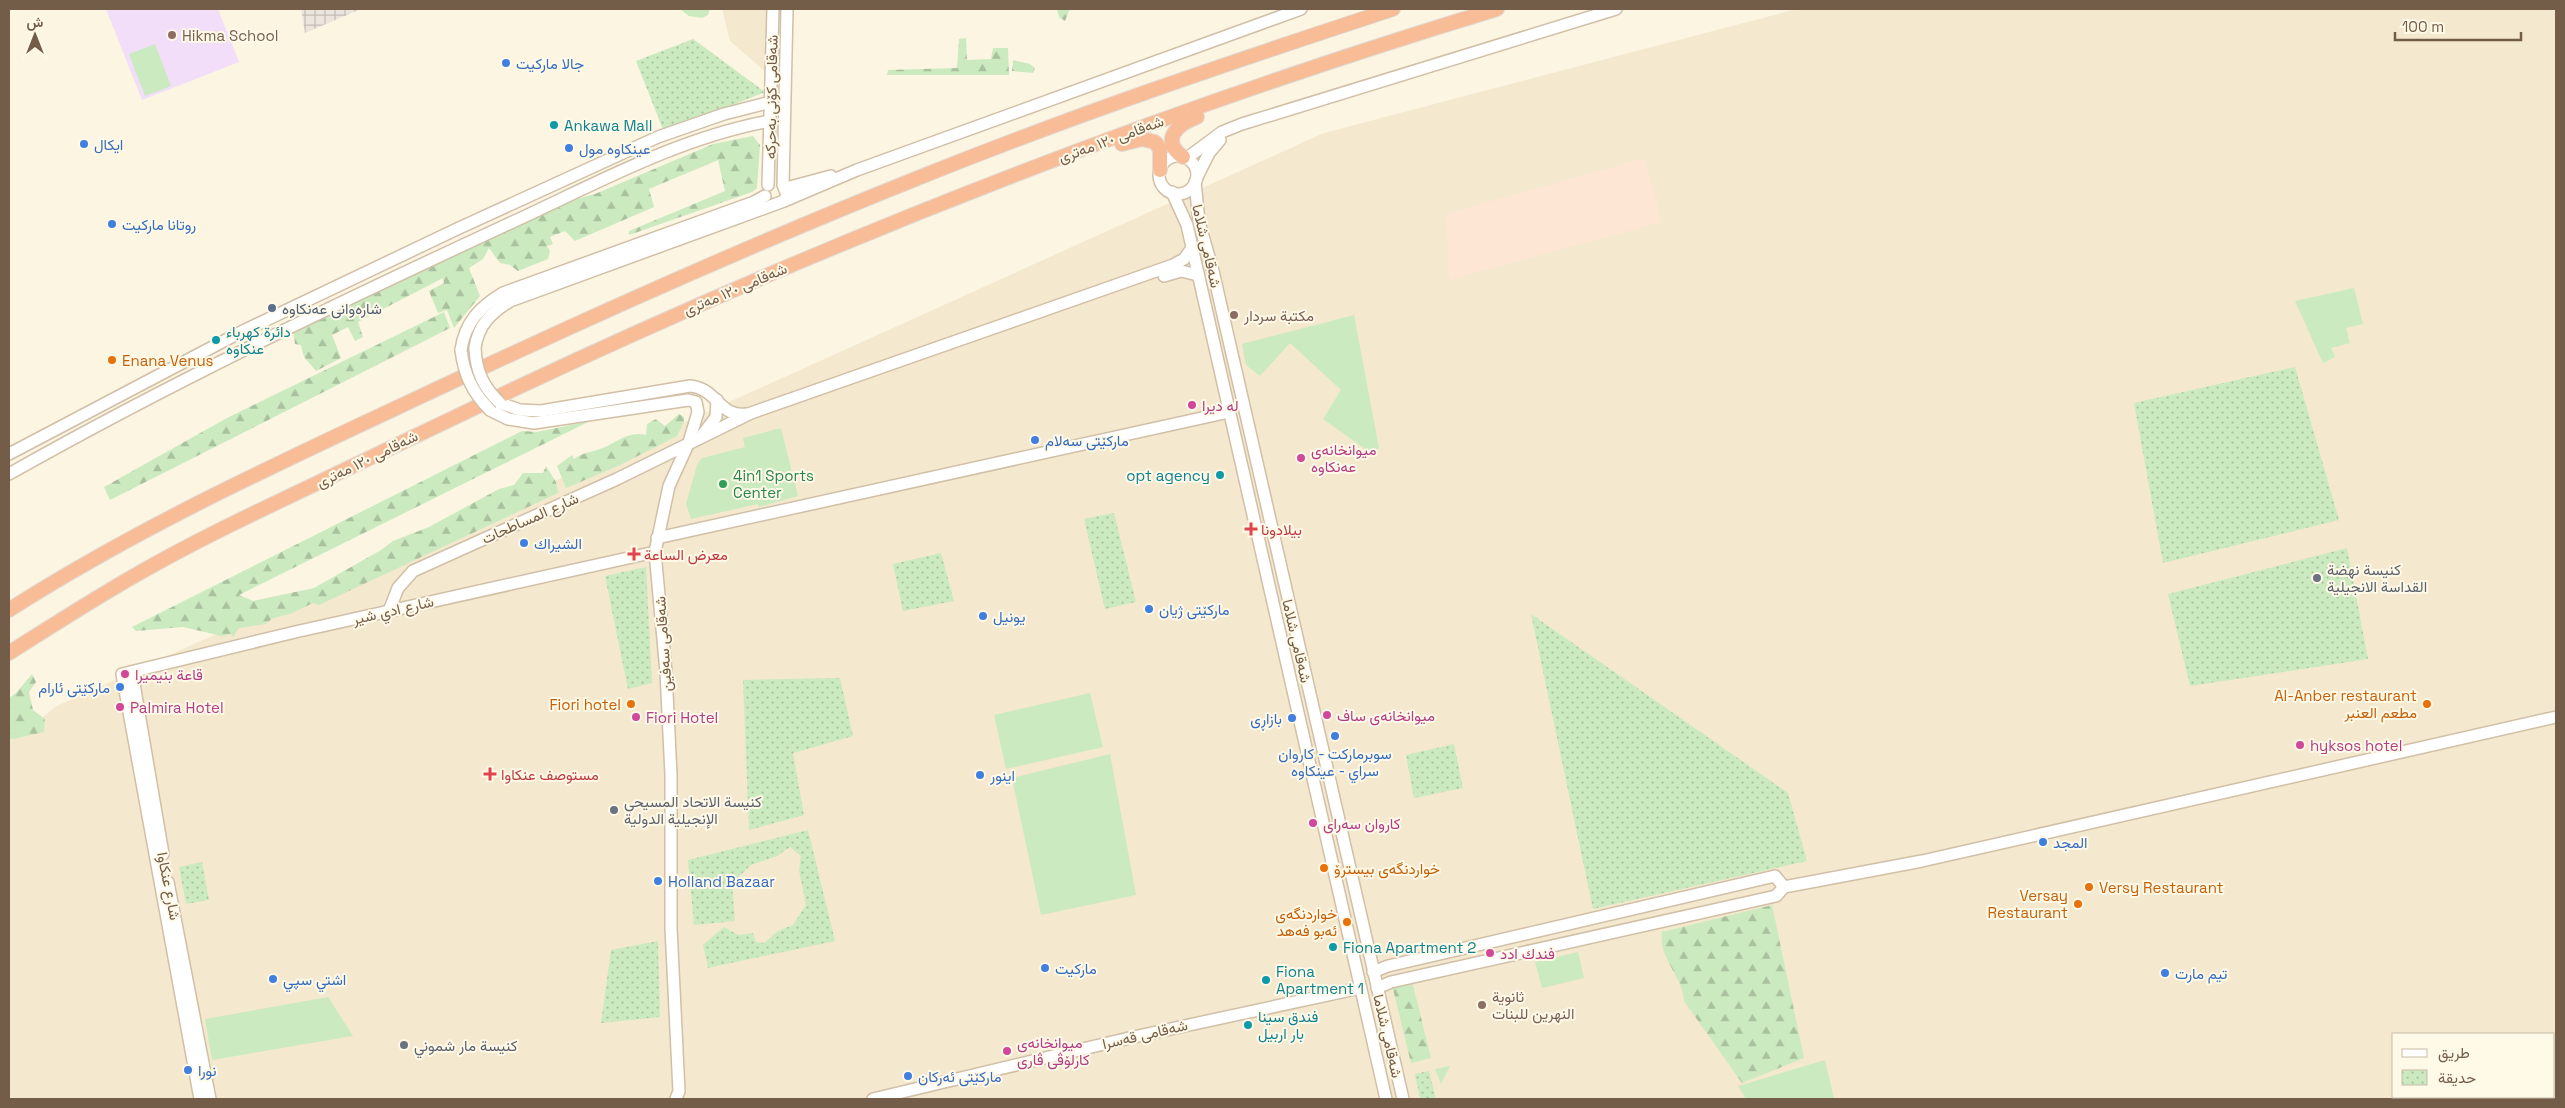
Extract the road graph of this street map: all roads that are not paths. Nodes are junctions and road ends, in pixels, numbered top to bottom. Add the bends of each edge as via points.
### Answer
1 (773, 9) edge
2 (787, 9) edge
3 (1301, 9) edge
4 (1393, 9) edge
5 (1497, 9) edge
6 (1616, 9) edge
7 (1237, 93) junction
8 (771, 102) junction
9 (738, 110) junction
10 (1267, 118) junction
11 (770, 120) junction
12 (741, 126) junction
13 (1065, 155) junction
14 (1185, 158) junction
15 (857, 170) junction
16 (1160, 170) junction
17 (1196, 180) junction
18 (785, 186) junction
19 (767, 190) junction
20 (1172, 192) junction
21 (780, 203) junction
22 (1192, 248) junction
23 (1198, 275) junction
24 (1118, 286) junction
25 (318, 293) junction
26 (325, 310) junction
27 (700, 410) junction
28 (1229, 412) junction
29 (714, 413) junction
30 (751, 414) junction
31 (730, 423) junction
32 (702, 436) junction
33 (689, 442) junction
34 (9, 454) edge
35 (9, 474) edge
36 (154, 527) junction
37 (657, 538) junction
38 (655, 552) junction
39 (9, 605) edge
40 (9, 610) edge
41 (389, 611) junction
42 (1293, 622) junction
43 (1278, 626) junction
44 (9, 652) edge
45 (1300, 653) junction
46 (1286, 657) junction
47 (127, 673) joint
48 (2556, 717) edge
49 (139, 739) junction
50 (1784, 887) junction
51 (1388, 966) junction
52 (1373, 972) junction
53 (1391, 982) junction
54 (1360, 988) junction
55 (1377, 988) junction
56 (907, 1095) edge
57 (679, 1096) edge
58 (200, 1099) edge
59 (210, 1099) edge
60 (872, 1099) edge
61 (1386, 1099) edge
62 (1403, 1099) edge

1 - 8 street, شەقامی کۆنی بەحرکە
2 - 18 street, شەقامی کۆنی بەحرکە
3 - 15 street
4 - 36 highway via 1067,121 800,226 554,334 204,499
5 - 7 highway, شەقامی ١٢٠ مەتری
6 - 10 street via 1428,65
7 - 13 highway, شەقامی ١٢٠ مەتری
7 - 14 highway via 1177,128 1173,144
8 - 9 street
8 - 11 street, شەقامی کۆنی بەحرکە
9 - 12 street
9 - 25 street via 658,137
10 - 14 street via 1222,132
10 - 17 street via 1222,138 1209,153
11 - 12 street
11 - 19 street, شەقامی کۆنی بەحرکە
12 - 26 street via 666,152
13 - 16 highway via 1103,151 1147,139 1160,149
13 - 44 highway, شەقامی ١٢٠ مەتری via 740,285 606,346 233,523 135,575
14 - 16 street via 1172,157
14 - 17 street, شەقامی شلاما via 1195,166
15 - 18 street
15 - 21 street
16 - 20 street, شەقامی شلاما via 1163,186
17 - 20 street, شەقامی شلاما via 1183,193
17 - 42 street, شەقامی شلاما via 1199,222
18 - 19 street via 776,182
18 - 21 street, شەقامی کۆنی بەحرکە via 787,195
19 - 21 street via 768,202
19 - 27 street, bridge via 503,293 475,313 466,330 461,350 470,383 490,410 508,419 534,423 688,400 696,402
20 - 22 street, شەقامی شلاما via 1185,217
21 - 29 street, bridge via 510,301 493,312 476,337 474,348 483,384 500,403 520,410 541,411 690,386 706,389
22 - 23 street, شەقامی شلاما
22 - 24 street via 1179,263
23 - 24 street via 1181,271
23 - 28 street, شەقامی شلاما
24 - 30 street, شارع المساطحات
25 - 26 street
25 - 34 street
26 - 35 street via 172,384
27 - 29 street via 709,407
27 - 33 street, شەقامی سەفین
28 - 37 street
28 - 43 street, شەقامی شلاما
29 - 30 street
29 - 31 street
29 - 32 street
30 - 31 street, شارع المساطحات
31 - 32 street, شارع المساطحات
32 - 33 street, شارع المساطحات
33 - 37 street, شەقامی سەفین via 670,486
33 - 41 street, شارع المساطحات via 617,479 413,571 398,588
36 - 39 highway
36 - 40 highway
37 - 38 street, شەقامی سەفین
38 - 41 street, شارع ادي شير
38 - 57 street, شەقامی سەفین via 671,775 671,928
41 - 47 street, شارع ادي شير
42 - 43 street via 1288,630 1281,630
42 - 45 street, شەقامی شلاما
43 - 46 street, شەقامی شلاما
45 - 46 street via 1290,649
45 - 52 street, شەقامی شلاما
46 - 54 street, شەقامی شلاما
47 - 49 street, شارع عنكاوا
48 - 50 street via 1922,861
49 - 58 street, شارع عنكاوا
49 - 59 street, شارع عنكاوا
50 - 51 street via 1775,876
50 - 53 street via 1776,896
51 - 52 street
51 - 53 street
52 - 55 street, شەقامی شلاما
53 - 55 street
54 - 56 street, شەقامی قەسرا via 1129,1038
54 - 61 street, شەقامی شلاما
55 - 62 street, شەقامی شلاما
56 - 60 street, شەقامی قەسرا

